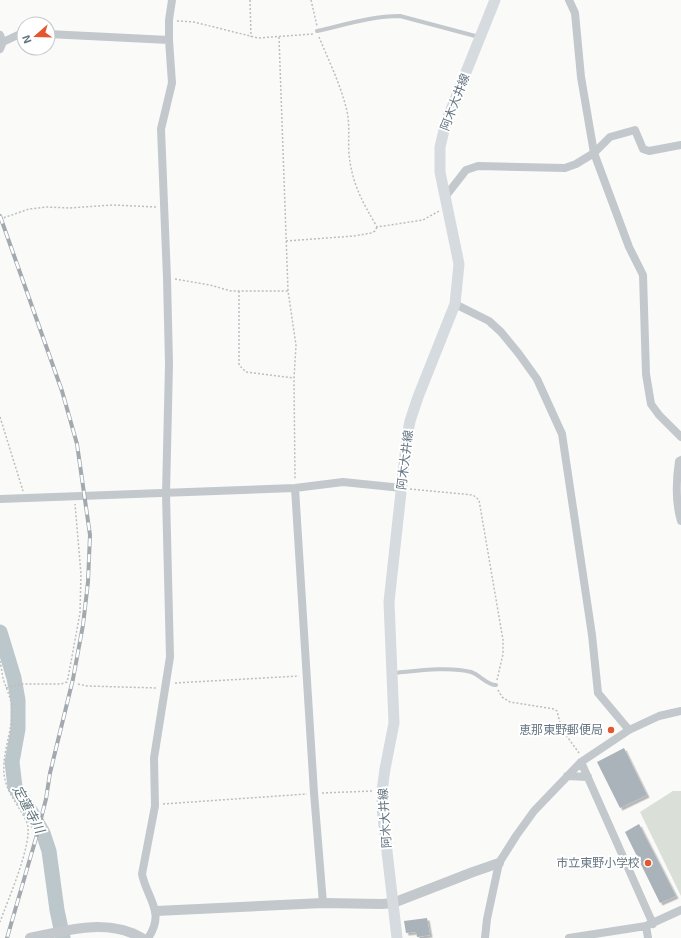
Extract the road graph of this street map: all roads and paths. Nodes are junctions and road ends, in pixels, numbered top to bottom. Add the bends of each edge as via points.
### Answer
1 (172, 0) edge
2 (250, 0) edge
3 (311, 0) edge
4 (495, 0) edge
5 (569, 0) edge
6 (169, 20) junction
7 (317, 31) joint
8 (56, 34) edge
9 (16, 36) edge
10 (251, 37) junction
11 (279, 37) junction
12 (480, 38) junction
13 (169, 40) junction
14 (1, 42) edge
15 (681, 145) edge
16 (594, 153) junction
17 (446, 202) junction
18 (164, 208) junction
19 (0, 219) edge
20 (377, 227) junction
21 (286, 241) junction
22 (167, 280) junction
23 (240, 291) junction
24 (288, 291) junction
25 (456, 304) junction
26 (294, 378) junction
27 (0, 417) edge
28 (681, 437) edge
29 (681, 460) edge
30 (295, 488) junction
31 (402, 488) junction
32 (166, 494) junction
33 (74, 496) junction
34 (26, 498) junction
35 (0, 500) edge
36 (681, 521) edge
37 (0, 660) edge
38 (393, 673) junction
39 (307, 676) junction
40 (0, 679) edge
41 (3, 679) junction
42 (78, 684) dead end
43 (496, 685) junction
44 (166, 686) junction
45 (6, 688) junction
46 (681, 711) edge
47 (629, 730) junction
48 (582, 760) junction
49 (568, 776) junction
50 (588, 777) junction
51 (382, 791) junction
52 (314, 793) junction
53 (155, 804) junction
54 (499, 863) junction
55 (323, 903) junction
56 (393, 903) junction
57 (681, 910) edge
58 (156, 911) junction
59 (0, 922) edge
60 (650, 925) junction
61 (30, 938) edge
62 (142, 938) edge
63 (148, 938) edge
64 (397, 938) edge
65 (485, 938) edge
66 (569, 938) edge
67 (648, 938) edge

1 - 6 street
2 - 10 path
3 - 7 path
4 - 12 main road, 阿木大井線
5 - 16 street via 575,13 581,77
6 - 10 path via 194,22
6 - 13 street
7 - 12 lane via 400,16
8 - 13 street
9 - 14 street
10 - 11 path
11 - 20 path via 318,33 347,112 349,154 354,182
11 - 21 path
12 - 17 main road, 阿木大井線 via 446,122 440,148 440,172
13 - 18 street via 172,83 161,129
15 - 16 street via 649,151 643,149 635,130 610,137
16 - 17 street via 565,168 478,166 466,170
16 - 28 street via 629,247 643,275 646,374 651,404
17 - 20 path via 423,220
17 - 25 main road, 阿木大井線 via 459,264
18 - 19 path via 113,204 47,207 29,209
18 - 22 street
20 - 21 path via 372,233 354,236
21 - 24 path
22 - 23 path
22 - 32 street via 169,364
23 - 24 path
23 - 26 path via 239,366 246,372
24 - 26 path via 296,345
25 - 31 main road, 阿木大井線 via 415,406 407,437
25 - 47 street via 489,321 519,354 537,379 562,434 592,635 598,693
26 - 30 path
27 - 34 path
29 - 36 street via 676,482
30 - 31 street via 343,482
30 - 32 street
30 - 39 street
31 - 38 main road, 阿木大井線 via 389,602
31 - 43 path via 473,495 479,500 503,640 503,654
32 - 33 street
32 - 44 street via 170,657
33 - 34 street
33 - 45 path via 81,574 80,613 67,682 21,684
34 - 35 street
37 - 41 path
38 - 43 lane via 433,669 463,671 477,674
38 - 51 main road, 阿木大井線 via 394,723
39 - 44 path
39 - 52 street
40 - 41 path
41 - 45 path
42 - 44 path
43 - 48 path via 502,697 510,702 557,711 561,727
44 - 53 street via 154,758
45 - 59 path via 12,708 4,774 28,831 14,885
46 - 47 street via 659,716
47 - 48 street
48 - 49 street
48 - 50 street
49 - 50 street
49 - 54 street via 534,811
50 - 60 street
51 - 52 path
51 - 56 main road, 阿木大井線
52 - 53 path
52 - 55 street
53 - 58 street via 142,874
54 - 56 street
54 - 65 street
55 - 56 street
55 - 58 street
56 - 64 main road, 阿木大井線
57 - 60 street
58 - 63 street via 153,931
60 - 66 street
60 - 67 street
61 - 62 street via 96,926 127,930

